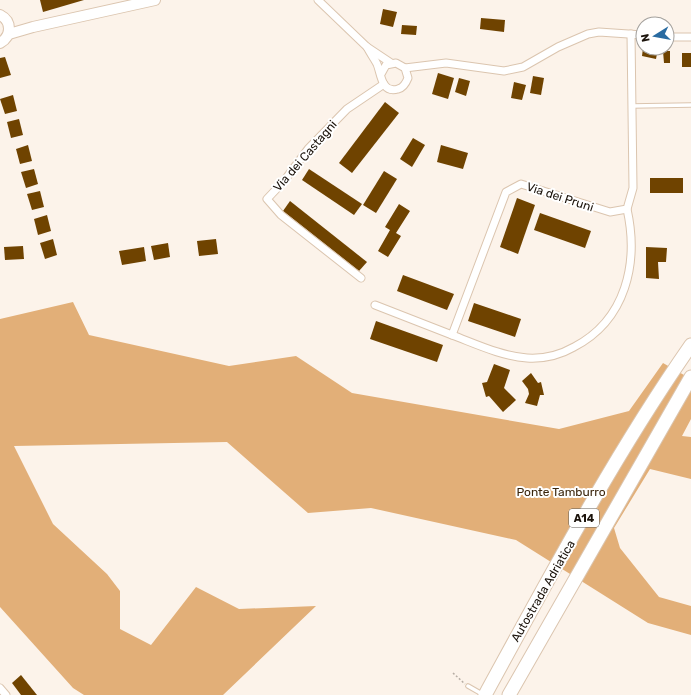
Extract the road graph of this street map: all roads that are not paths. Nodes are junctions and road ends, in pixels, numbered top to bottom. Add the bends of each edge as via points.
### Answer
1 (155, 0) edge
2 (318, 0) edge
3 (4, 18) edge
4 (33, 27) junction
5 (9, 34) junction
6 (631, 34) junction
7 (635, 34) edge
8 (691, 37) edge
9 (675, 38) edge
10 (0, 43) edge
11 (367, 47) junction
12 (391, 63) junction
13 (422, 67) junction
14 (405, 68) junction
15 (381, 74) junction
16 (408, 78) junction
17 (384, 84) junction
18 (691, 105) edge
19 (632, 106) junction
20 (627, 209) junction
21 (361, 278) dead end
22 (375, 305) dead end
23 (452, 334) junction
24 (691, 345) edge
25 (691, 377) edge
26 (468, 686) road end
27 (0, 688) edge
28 (6, 695) edge
29 (484, 695) edge
30 (509, 695) edge

1 - 4 street
2 - 11 street
3 - 4 street via 19,26
3 - 5 street
4 - 5 street
5 - 10 street
6 - 7 street
6 - 13 street via 588,34 523,67 504,71 446,63
6 - 19 street
8 - 9 street
11 - 12 street
11 - 15 street
12 - 14 street via 399,63
12 - 15 street via 384,67
13 - 14 street
13 - 16 street
14 - 16 street
15 - 17 street
16 - 17 street via 398,89 390,89
17 - 21 street, Via dei Castagni via 347,109 308,149 267,199 280,215
18 - 19 lane
19 - 20 street via 633,188
20 - 23 street, Via dei Pruni via 610,212 521,184 506,192
20 - 23 street via 630,221 630,254 624,294 614,314 599,331 565,352 543,358 497,352
22 - 23 street
24 - 29 highway, Autostrada Adriatica / A14 via 600,491
25 - 30 highway, Autostrada Adriatica / A14
26 - 29 lane
27 - 28 street

